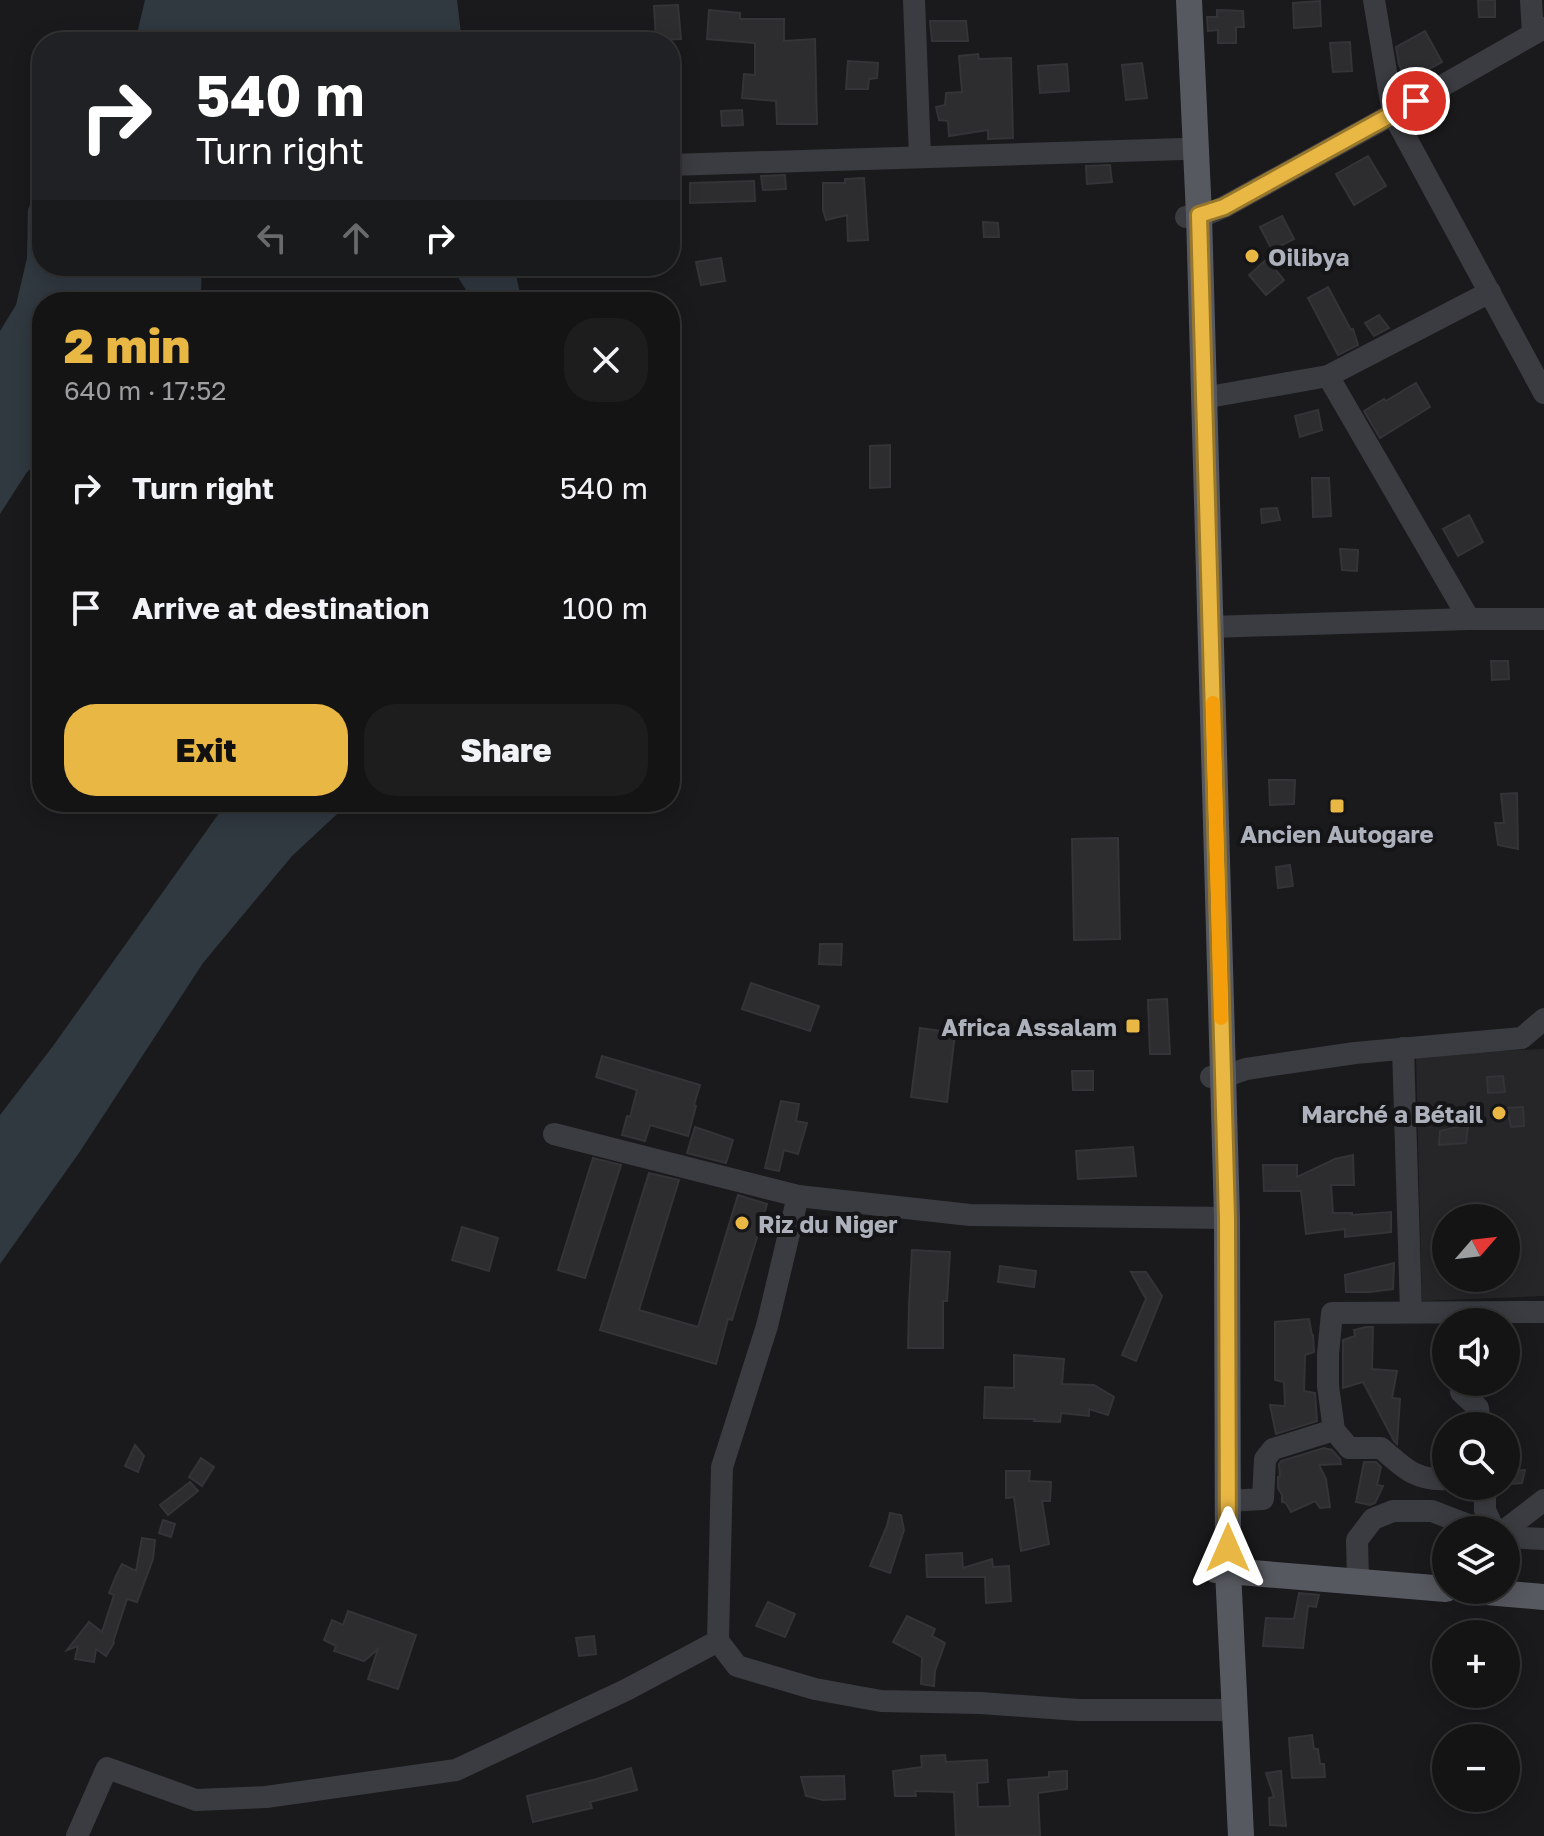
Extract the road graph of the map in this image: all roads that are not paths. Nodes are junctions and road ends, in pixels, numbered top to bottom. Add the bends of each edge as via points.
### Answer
1 (914, 0) edge
2 (1177, 0) edge
3 (1189, 0) edge
4 (1374, 0) edge
5 (1531, 0) edge
6 (1539, 31) edge
7 (1393, 114) junction
8 (1183, 149) junction
9 (920, 157) junction
10 (680, 165) edge
11 (1193, 216) junction
12 (1490, 292) junction
13 (1328, 376) junction
14 (1544, 393) edge
15 (1203, 398) junction
16 (1469, 619) junction
17 (1544, 619) edge
18 (1211, 627) junction
19 (1544, 1019) edge
20 (1403, 1048) junction
21 (1217, 1077) junction
22 (554, 1134) dead end
23 (798, 1196) junction
24 (1221, 1218) junction
25 (1411, 1312) junction
26 (1540, 1314) edge
27 (1465, 1396) edge
28 (1478, 1412) edge
29 (1334, 1430) junction
30 (1432, 1478) edge
31 (1434, 1500) edge
32 (1544, 1500) edge
33 (1228, 1501) junction
34 (1432, 1511) junction
35 (1445, 1516) edge
36 (1520, 1518) edge
37 (1520, 1538) edge
38 (1544, 1539) edge
39 (1222, 1571) junction
40 (1358, 1581) junction
41 (1432, 1588) edge
42 (1520, 1595) edge
43 (1544, 1597) edge
44 (718, 1641) junction
45 (1221, 1710) junction
46 (77, 1836) edge
47 (1225, 1836) edge
48 (1241, 1836) edge

1 - 9 street
2 - 8 main road
3 - 11 main road
4 - 7 street
5 - 6 street
6 - 7 street
7 - 11 street via 1224,207
7 - 12 street
8 - 9 street
8 - 11 main road
9 - 10 street
11 - 15 main road
11 - 21 main road
12 - 13 street
12 - 14 street
13 - 15 street
13 - 16 street
15 - 18 main road
16 - 17 street
16 - 18 street
18 - 21 main road
19 - 20 street via 1522,1038
20 - 21 street
20 - 25 street
21 - 24 main road
22 - 23 street
23 - 24 street via 970,1215
23 - 44 street via 767,1326 722,1467
24 - 33 main road
24 - 39 main road
25 - 26 street
25 - 29 street via 1332,1313 1328,1386
27 - 28 street
29 - 30 street via 1349,1448 1381,1448 1409,1472
29 - 33 street via 1273,1449 1265,1459 1263,1499
31 - 34 street
32 - 36 street
33 - 39 main road
34 - 35 street
34 - 40 street via 1393,1511 1373,1519 1357,1540
37 - 38 street
39 - 40 main road
39 - 45 main road
39 - 48 main road
40 - 41 main road
42 - 43 main road
44 - 45 street via 737,1666 881,1701
44 - 46 street via 456,1770 266,1797 196,1800 107,1768
45 - 47 main road

